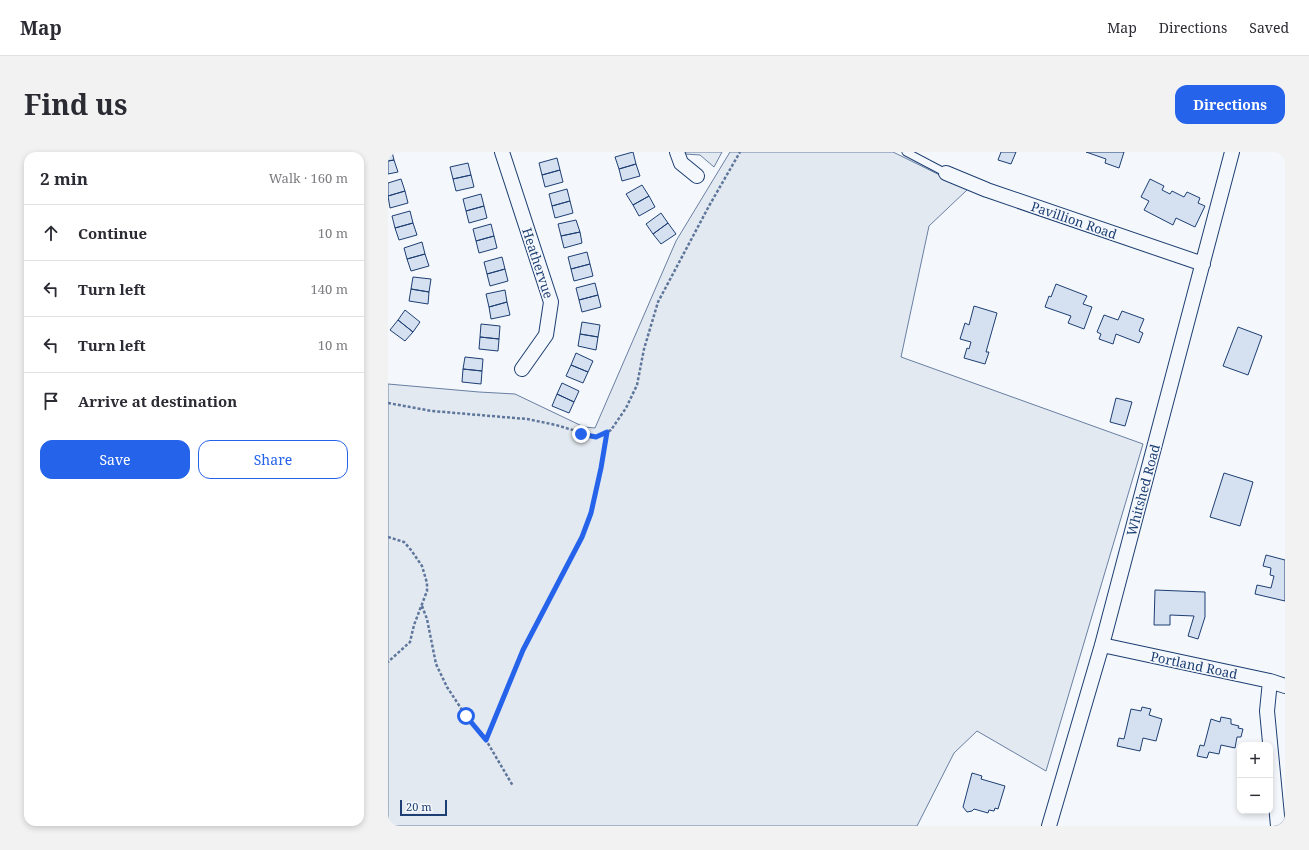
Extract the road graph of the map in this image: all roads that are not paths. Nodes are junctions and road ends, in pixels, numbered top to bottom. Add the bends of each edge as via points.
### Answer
1 (502, 152) edge
2 (677, 152) edge
3 (906, 152) edge
4 (1232, 152) edge
5 (946, 173) joint
6 (696, 176) dead end
7 (1203, 264) junction
8 (522, 369) dead end
9 (1102, 645) junction
10 (1270, 681) junction
11 (1285, 686) edge
12 (1049, 826) edge
13 (1278, 826) edge

1 - 8 street, Heathervue via 551,302 546,335
2 - 6 street via 681,163
3 - 5 lane
4 - 7 street, Whitshed Road
5 - 7 street, Pavillion Road via 987,190
7 - 9 street, Whitshed Road
9 - 10 street, Portland Road
9 - 12 street, Whitshed Road
10 - 11 street, Portland Road
10 - 13 street via 1267,711

